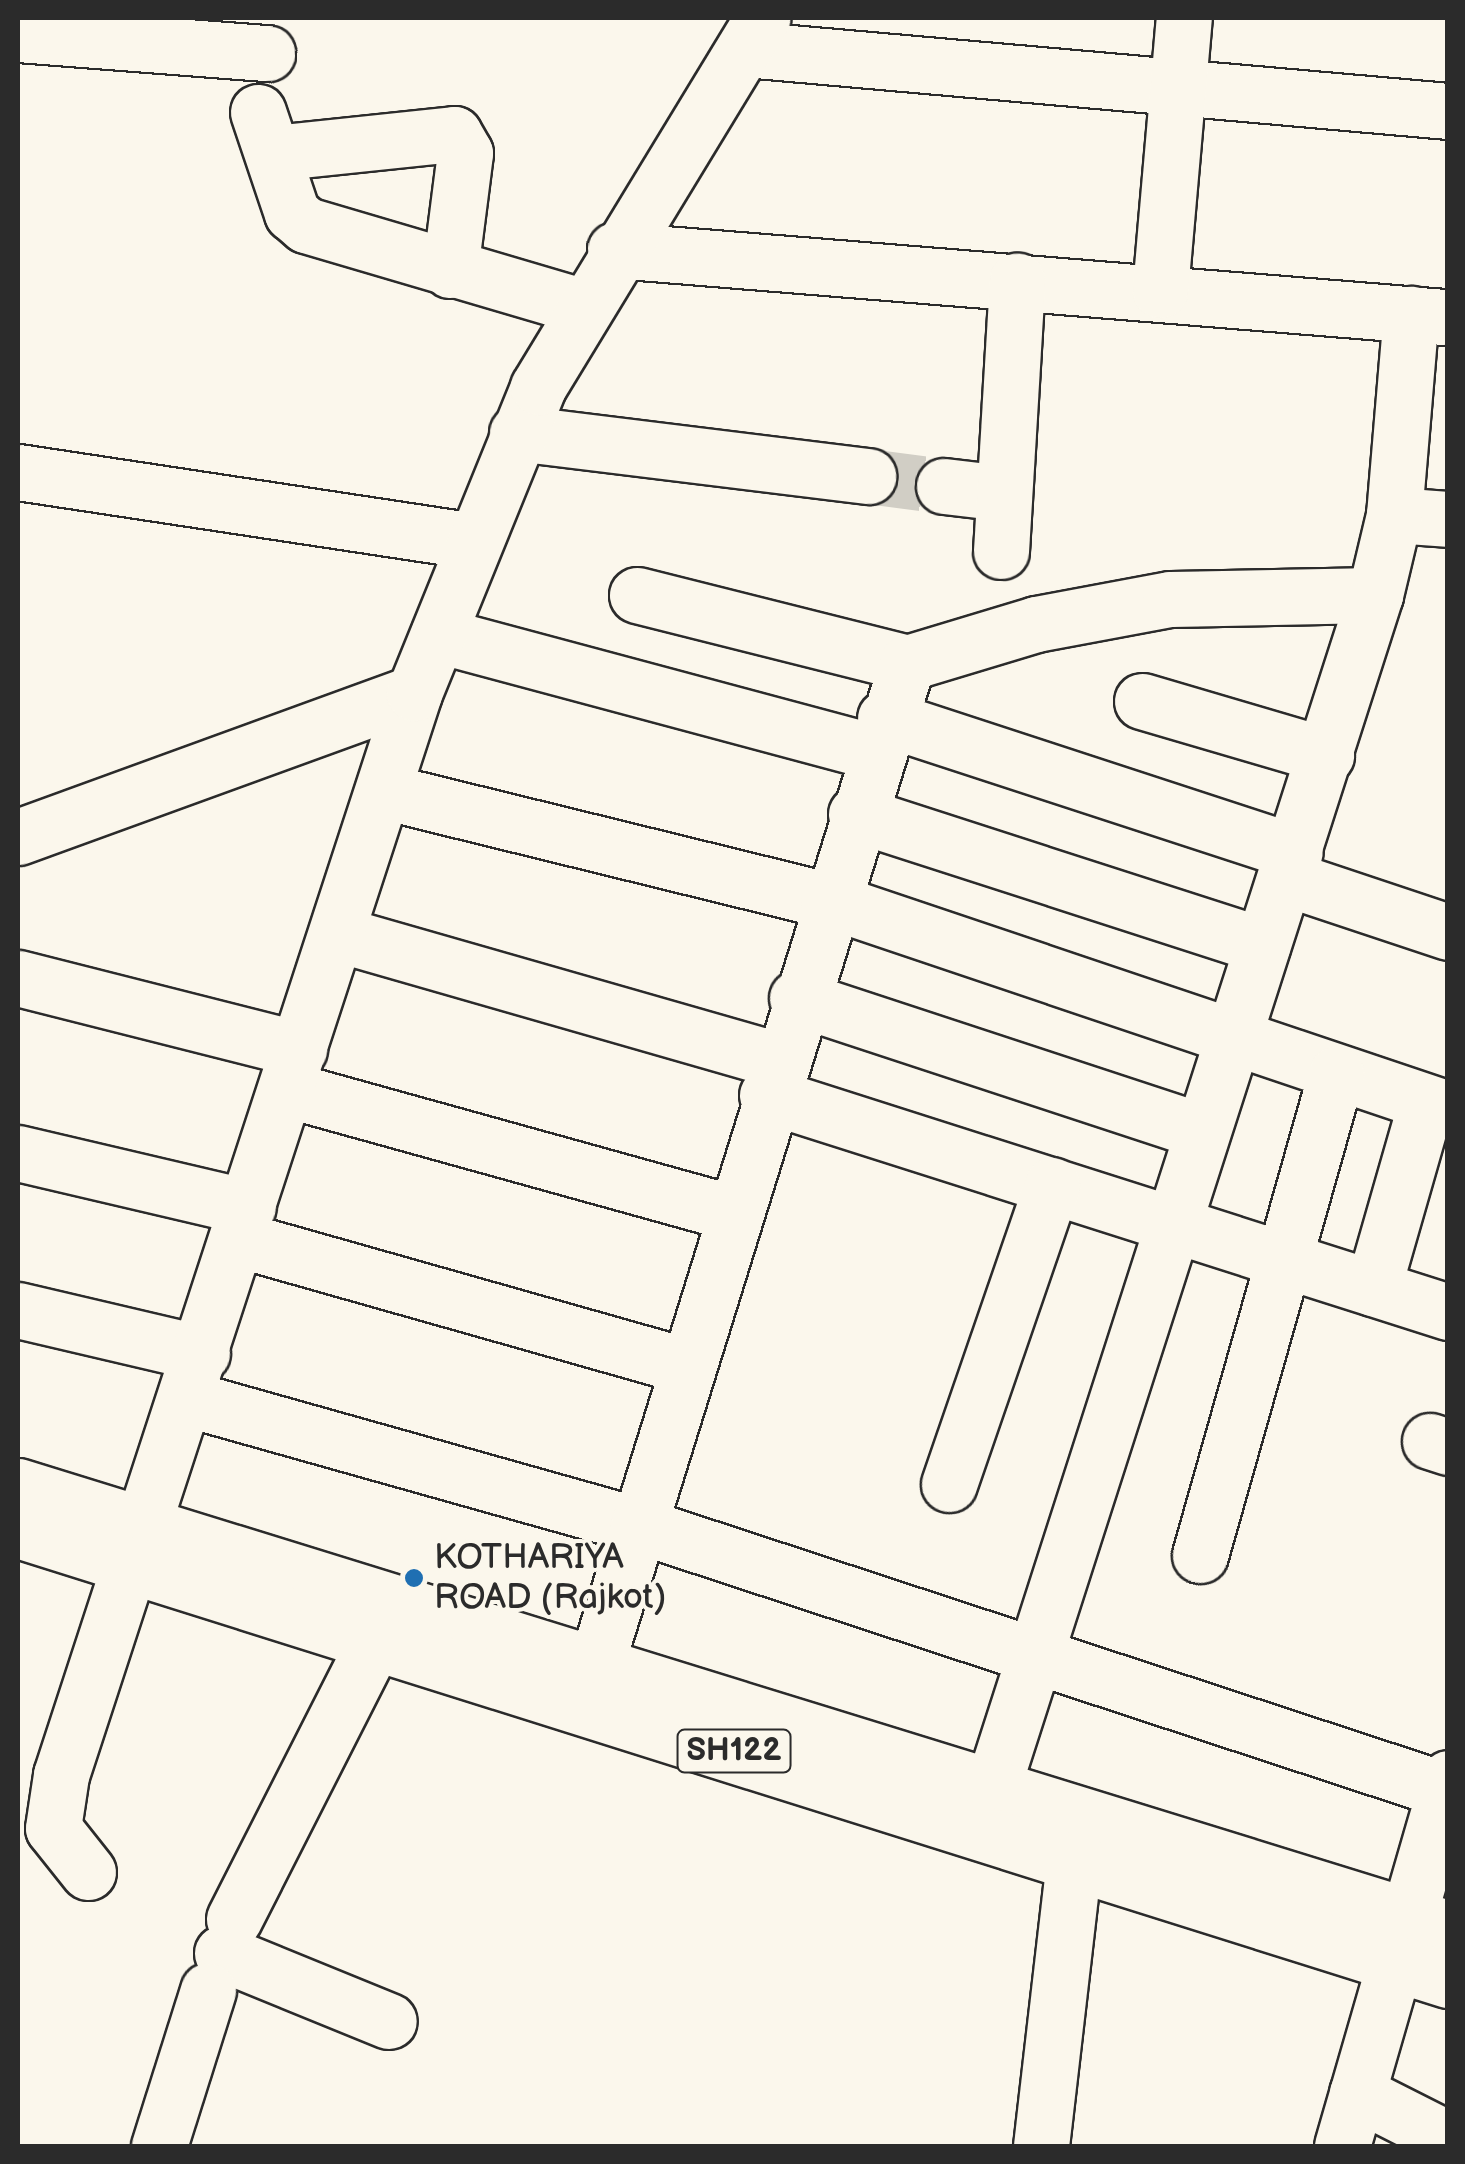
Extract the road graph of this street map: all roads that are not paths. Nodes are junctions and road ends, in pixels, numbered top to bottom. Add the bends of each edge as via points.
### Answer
1 (1184, 18) edge
2 (754, 33) edge
3 (18, 34) edge
4 (267, 54) dead end
5 (1178, 88) junction
6 (1448, 111) edge
7 (615, 250) junction
8 (450, 270) junction
9 (1017, 280) junction
10 (1160, 290) junction
11 (581, 306) junction
12 (1429, 316) edge
13 (518, 433) junction
14 (18, 472) edge
15 (868, 476) tunnel mouth
16 (944, 486) tunnel mouth
17 (1004, 493) junction
18 (1394, 515) junction
19 (1448, 519) edge
20 (473, 542) junction
21 (1001, 552) dead end
22 (637, 595) dead end
23 (1376, 595) junction
24 (438, 635) junction
25 (907, 663) junction
26 (414, 693) junction
27 (1142, 701) dead end
28 (879, 735) junction
29 (1326, 755) junction
30 (384, 791) junction
31 (856, 814) junction
32 (18, 837) edge
33 (1290, 865) junction
34 (828, 900) junction
35 (1448, 932) edge
36 (338, 934) junction
37 (1262, 945) junction
38 (18, 978) edge
39 (797, 998) junction
40 (1232, 1038) junction
41 (293, 1069) junction
42 (1336, 1074) junction
43 (772, 1077) junction
44 (1437, 1106) edge
45 (1202, 1131) junction
46 (18, 1154) edge
47 (1052, 1184) junction
48 (731, 1212) junction
49 (1172, 1222) junction
50 (243, 1223) junction
51 (1284, 1258) junction
52 (1374, 1288) junction
53 (18, 1310) edge
54 (1448, 1312) edge
55 (686, 1366) junction
56 (195, 1376) junction
57 (949, 1484) dead end
58 (18, 1486) edge
59 (638, 1526) junction
60 (18, 1530) edge
61 (141, 1546) junction
62 (1200, 1556) dead end
63 (376, 1639) junction
64 (1034, 1654) junction
65 (597, 1661) junction
66 (1446, 1786) edge
67 (986, 1807) junction
68 (1074, 1862) junction
69 (88, 1872) dead end
70 (1415, 1935) edge
71 (221, 1954) junction
72 (1448, 1980) edge
73 (389, 2021) dead end
74 (1358, 2093) junction
75 (1448, 2139) edge
76 (158, 2146) edge
77 (1041, 2146) edge
78 (1342, 2146) edge

1 - 5 street
2 - 5 street
2 - 7 street
3 - 4 street
5 - 6 street
5 - 10 street
7 - 9 street
7 - 11 street
8 - 8 street via 306,225 265,133 454,134 465,153
8 - 11 street
9 - 10 street
9 - 17 street
10 - 12 street
11 - 13 street
12 - 18 street
13 - 15 street
13 - 20 street
14 - 20 street
16 - 17 street
17 - 21 street
18 - 19 street
18 - 23 street
20 - 24 street
22 - 25 street
23 - 25 street via 1170,599 1036,624
23 - 29 street
24 - 26 street
24 - 28 street
25 - 28 street
26 - 30 street
26 - 32 street
27 - 29 street
28 - 31 street
28 - 33 street
29 - 33 street
30 - 34 street
30 - 36 street
31 - 34 street
31 - 37 street
33 - 35 street
33 - 37 street
34 - 39 street
34 - 40 street
36 - 41 street
36 - 43 street
37 - 40 street
38 - 41 street
39 - 43 street
39 - 45 street
40 - 42 street
40 - 45 street
41 - 48 street
41 - 50 street
42 - 44 street
42 - 51 street
43 - 47 street
43 - 48 street
44 - 52 street
45 - 49 street
46 - 50 street
47 - 49 street
47 - 57 street
48 - 55 street
49 - 51 street
49 - 64 street
50 - 55 street
50 - 56 street
51 - 52 street
51 - 62 street
52 - 54 street
53 - 56 street
55 - 59 street
56 - 59 street
56 - 61 street
58 - 61 street, SH122
59 - 64 street
59 - 65 street
60 - 61 street, SH122
61 - 63 street, SH122
61 - 65 street, SH122
61 - 69 street via 52,1811 59,1842
63 - 67 street, SH122
63 - 71 street
64 - 66 street
64 - 67 street
65 - 67 street, SH122
66 - 70 street
67 - 68 street, SH122
67 - 70 street, SH122
68 - 70 street, SH122
68 - 77 street
70 - 72 street, SH122
70 - 74 street
71 - 73 street
71 - 76 street
74 - 75 street
74 - 78 street

